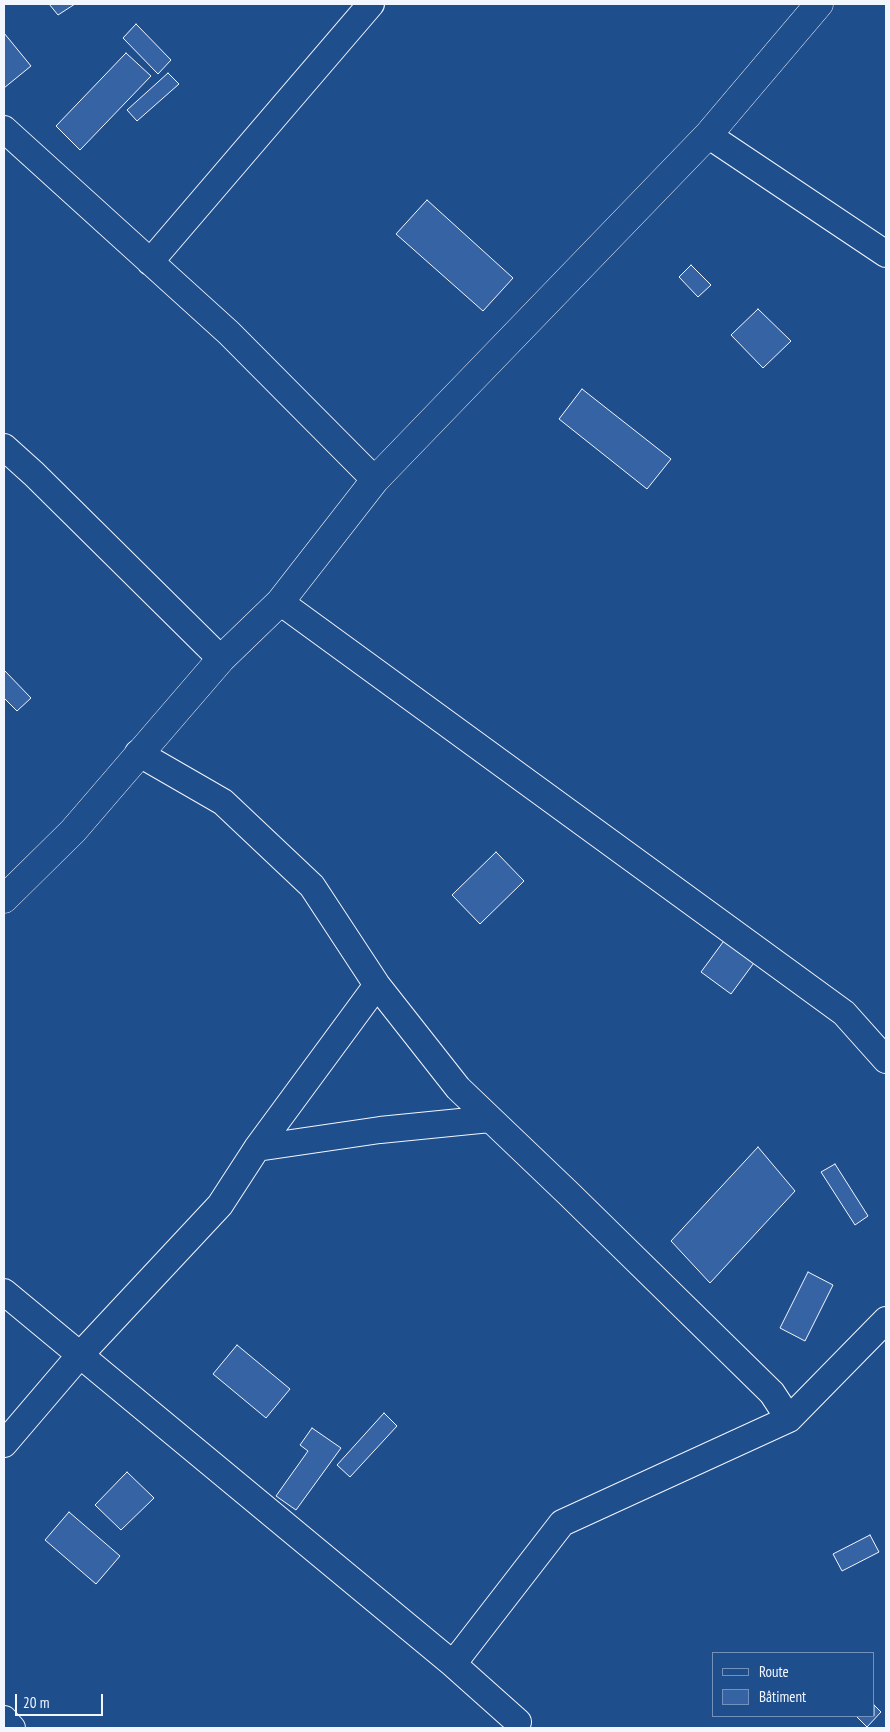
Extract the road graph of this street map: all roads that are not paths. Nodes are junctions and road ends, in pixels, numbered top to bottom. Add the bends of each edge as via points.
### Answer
1 (371, 4) edge
2 (819, 4) edge
3 (4, 129) edge
4 (708, 135) junction
5 (886, 254) edge
6 (150, 262) junction
7 (4, 447) edge
8 (374, 480) junction
9 (280, 602) junction
10 (221, 659) junction
11 (138, 753) junction
12 (4, 899) edge
13 (377, 985) junction
14 (886, 1060) edge
15 (490, 1118) junction
16 (257, 1148) junction
17 (4, 1292) edge
18 (886, 1320) edge
19 (80, 1355) junction
20 (789, 1419) junction
21 (4, 1444) edge
22 (453, 1664) junction
23 (4, 1719) edge
24 (518, 1726) edge
25 (12, 1728) edge

1 - 6 street
2 - 4 street
3 - 6 street
4 - 5 street
4 - 8 street
6 - 8 street via 229,333
7 - 10 street
8 - 9 street
9 - 10 street
9 - 14 street via 844,1013
10 - 11 street
11 - 12 street via 73,831
11 - 13 street via 223,802 312,886
13 - 15 street via 458,1088
13 - 16 street
15 - 16 street
15 - 20 street via 772,1393
16 - 19 street via 220,1205
17 - 19 street
18 - 20 street
19 - 21 street
19 - 22 street
20 - 22 street via 562,1522
22 - 24 street
23 - 25 street

